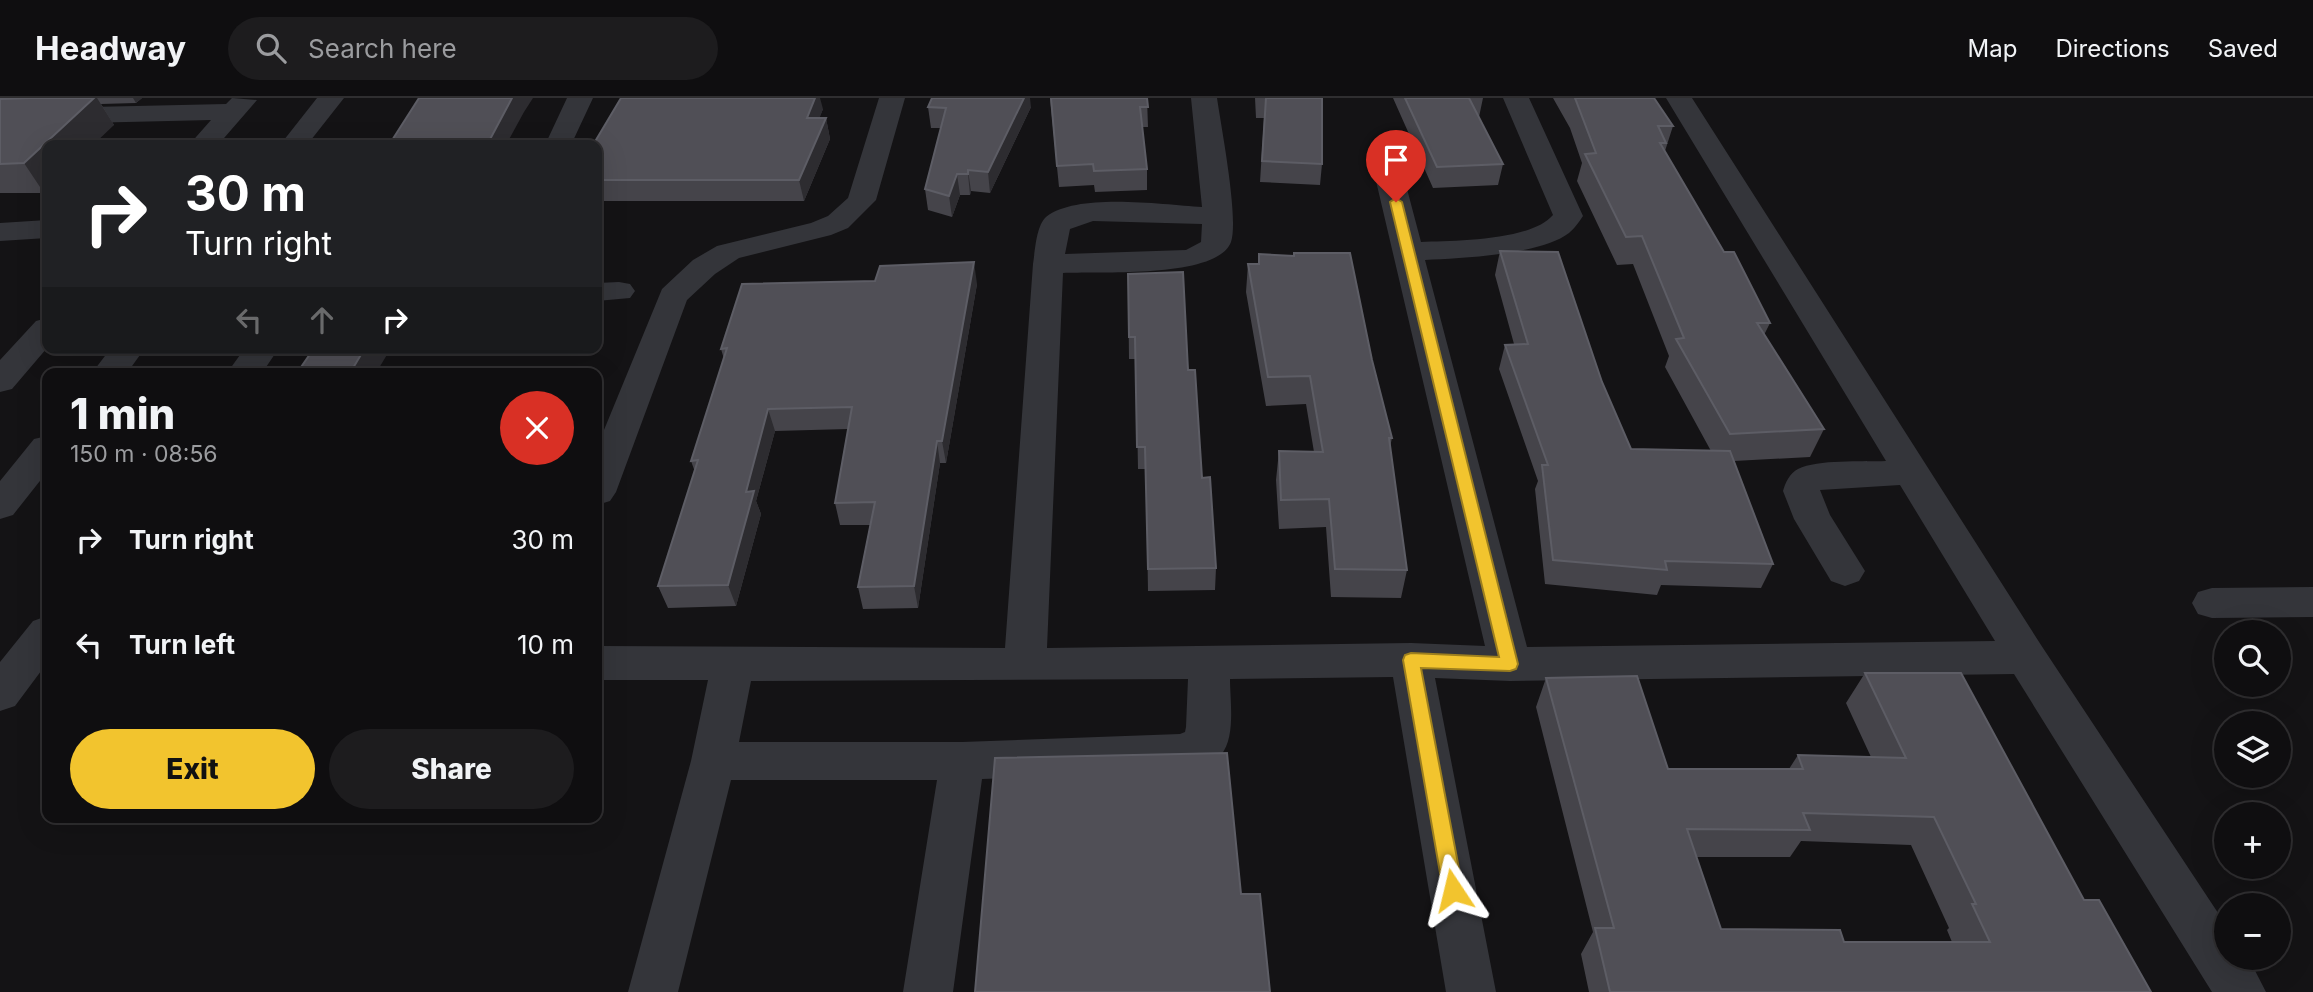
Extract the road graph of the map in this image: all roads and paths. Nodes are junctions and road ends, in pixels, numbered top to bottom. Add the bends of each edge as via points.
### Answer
1 (331, 98) edge
2 (580, 98) edge
3 (892, 98) edge
4 (1204, 98) edge
5 (1516, 98) edge
6 (1679, 98) edge
7 (239, 105) edge
8 (138, 114) junction
9 (0, 117) edge
10 (120, 135) dead end
11 (208, 140) edge
12 (297, 140) edge
13 (560, 140) edge
14 (1383, 151) dead end
15 (1217, 216) junction
16 (42, 227) edge
17 (0, 232) edge
18 (1408, 253) junction
19 (1048, 264) junction
20 (42, 337) edge
21 (124, 354) edge
22 (258, 354) edge
23 (113, 368) edge
24 (248, 368) edge
25 (0, 381) edge
26 (42, 454) edge
27 (1913, 472) junction
28 (602, 479) edge
29 (0, 506) edge
30 (1845, 571) dead end
31 (2313, 602) edge
32 (2212, 603) dead end
33 (42, 640) edge
34 (2026, 657) junction
35 (1411, 660) junction
36 (1209, 662) junction
37 (602, 663) edge
38 (733, 664) junction
39 (1510, 664) junction
40 (1025, 665) junction
41 (16, 679) edge
42 (713, 761) junction
43 (962, 761) junction
44 (653, 992) edge
45 (928, 992) edge
46 (1471, 992) edge
47 (2241, 992) edge

1 - 12 street
2 - 13 street
3 - 28 street via 862,200 849,214 821,229 729,252 704,267 673,296
4 - 15 street
5 - 18 street via 1568,216 1566,221 1531,237 1468,249
6 - 27 street
7 - 8 street
7 - 11 street
8 - 9 street
8 - 10 street
14 - 18 street
15 - 19 street via 1217,240 1209,251 1190,259
15 - 19 street via 1076,215 1056,224
16 - 17 street
18 - 39 street
19 - 40 street
20 - 25 street
21 - 23 street
22 - 24 street
26 - 29 street
27 - 30 street via 1811,478 1803,483 1801,492 1807,506
27 - 34 street
31 - 32 street
33 - 41 street
34 - 39 street
34 - 47 street
35 - 36 street
35 - 39 street
35 - 46 street
36 - 40 street
36 - 43 street via 1208,727 1205,742 1195,749
37 - 38 street
38 - 40 street
38 - 42 street
42 - 43 street
42 - 44 street
43 - 45 street

